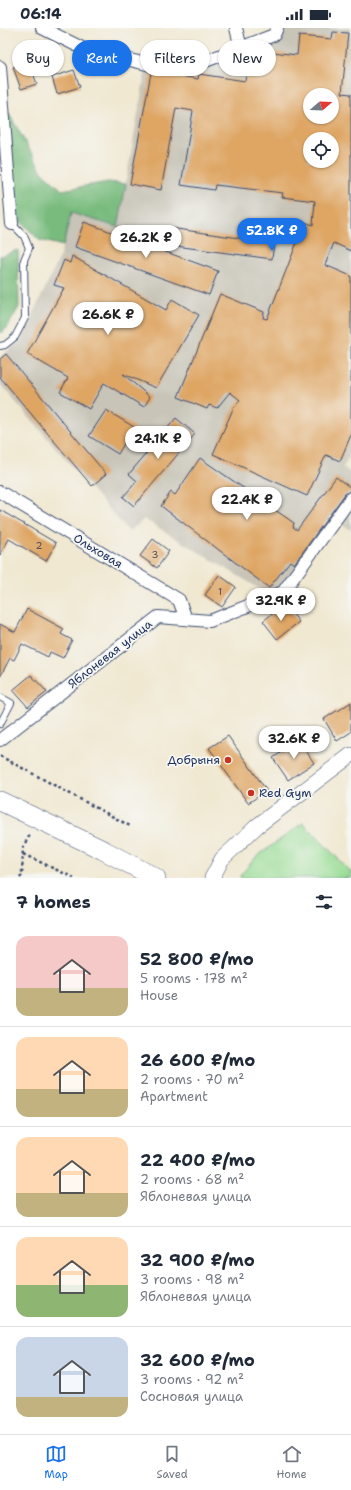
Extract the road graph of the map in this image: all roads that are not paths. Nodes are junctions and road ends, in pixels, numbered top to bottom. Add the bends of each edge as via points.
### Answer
1 (42, 28) edge
2 (236, 28) edge
3 (278, 28) edge
4 (239, 40) edge
5 (261, 40) edge
6 (218, 56) edge
7 (0, 67) edge
8 (12, 224) joint
9 (0, 346) edge
10 (0, 492) edge
11 (351, 498) edge
12 (186, 619) junction
13 (0, 697) edge
14 (0, 724) edge
15 (0, 740) edge
16 (351, 756) edge
17 (0, 802) edge
18 (156, 878) edge
19 (212, 878) edge

1 - 6 street via 84,49 155,66 203,62
2 - 4 street
3 - 5 street via 274,35
7 - 8 street
8 - 9 lane via 24,236 29,248 24,260 25,318 15,337
10 - 12 street, Ольховая via 179,600
11 - 12 street, Яблоневая улица via 283,592 210,621
12 - 15 street, Яблоневая улица via 158,617
13 - 14 lane via 11,703
16 - 19 street via 258,826 222,860
17 - 18 main road

